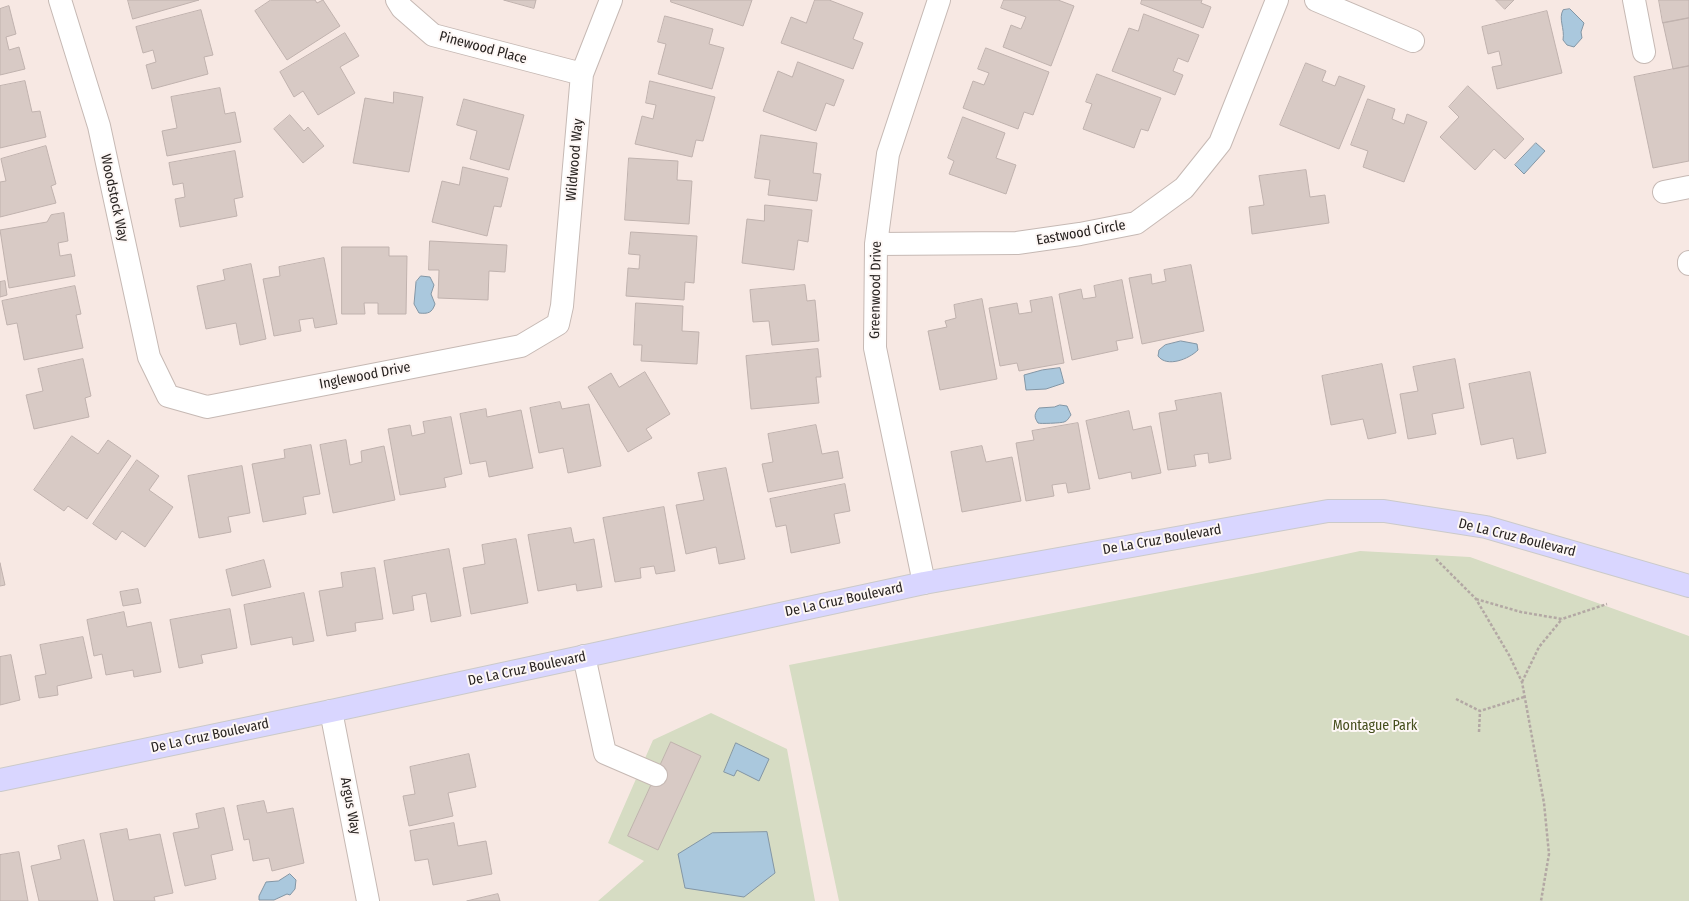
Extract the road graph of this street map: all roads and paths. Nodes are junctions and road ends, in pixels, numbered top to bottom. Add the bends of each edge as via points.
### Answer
1 (60, 0) edge
2 (397, 0) edge
3 (611, 0) edge
4 (939, 0) edge
5 (1277, 0) edge
6 (1316, 0) edge
7 (1634, 0) edge
8 (1413, 41) dead end
9 (1644, 52) dead end
10 (582, 74) junction
11 (1689, 187) edge
12 (1664, 192) dead end
13 (876, 244) junction
14 (558, 324) joint
15 (168, 396) joint
16 (1436, 559) dead end
17 (924, 583) junction
18 (1689, 586) edge
19 (1476, 599) junction
20 (1607, 604) dead end
21 (1562, 619) junction
22 (584, 656) junction
23 (1522, 682) junction
24 (1524, 697) junction
25 (1456, 699) dead end
26 (331, 711) junction
27 (1480, 711) junction
28 (1479, 732) dead end
29 (656, 775) dead end
30 (0, 780) edge
31 (368, 901) edge
32 (1541, 901) edge

1 - 15 street, Woodstock Way via 99,126 149,357
2 - 10 street, Pinewood Place via 402,8 433,35
3 - 10 street, Wildwood Way
4 - 13 street, Greenwood Drive via 888,154
5 - 13 street, Eastwood Circle via 1220,143 1184,188 1136,223 1017,243
6 - 8 street
7 - 9 street
10 - 14 street, Wildwood Way via 562,306
11 - 12 street
13 - 17 street, Greenwood Drive via 875,348
14 - 15 street, Inglewood Drive via 521,346 207,407
16 - 19 path
17 - 18 main road, De La Cruz Boulevard via 1328,511 1384,511 1486,527
17 - 22 main road, De La Cruz Boulevard
19 - 21 path via 1521,612
19 - 23 path
20 - 21 path
21 - 23 path via 1539,647
22 - 26 main road, De La Cruz Boulevard
22 - 29 street via 605,753
23 - 24 path
24 - 27 path
24 - 32 path via 1544,803 1549,854
25 - 27 path
26 - 30 main road, De La Cruz Boulevard
26 - 31 street, Argus Way
27 - 28 path

